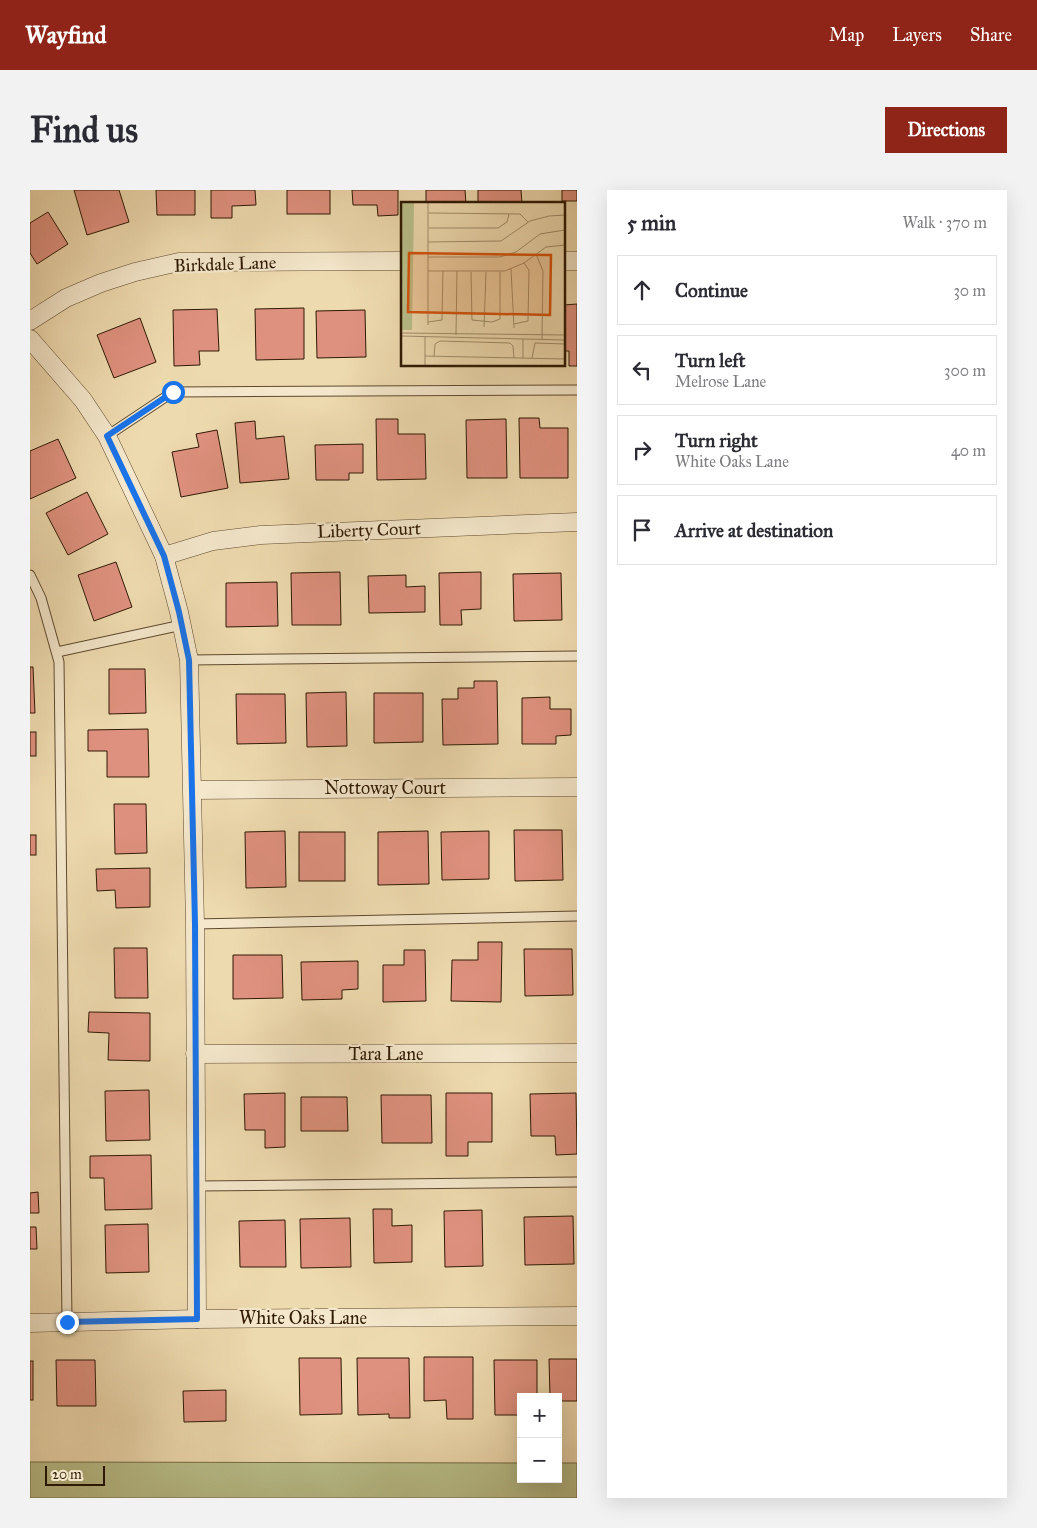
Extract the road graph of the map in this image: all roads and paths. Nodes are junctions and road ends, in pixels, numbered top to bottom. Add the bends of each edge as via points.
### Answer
1 (577, 260) edge
2 (401, 261) edge
3 (564, 261) edge
4 (30, 321) edge
5 (30, 338) edge
6 (577, 390) edge
7 (107, 436) junction
8 (577, 522) edge
9 (164, 556) junction
10 (30, 574) edge
11 (182, 625) junction
12 (57, 652) junction
13 (577, 656) edge
14 (189, 660) junction
15 (577, 787) edge
16 (193, 790) junction
17 (577, 916) edge
18 (195, 924) junction
19 (577, 1053) edge
20 (195, 1054) junction
21 (577, 1182) edge
22 (197, 1186) junction
23 (577, 1316) edge
24 (197, 1319) junction
25 (67, 1322) junction
26 (30, 1323) edge

1 - 3 street
2 - 4 street, Birkdale Lane via 179,262 101,283 66,298
5 - 7 street via 83,400
6 - 7 lane via 173,392
7 - 9 street
8 - 9 street, Liberty Court via 261,535 213,541
9 - 11 street
10 - 12 lane via 41,598
11 - 12 lane
11 - 14 street
12 - 25 lane
13 - 14 lane
14 - 16 street
15 - 16 street, Nottoway Court
16 - 18 street
17 - 18 lane
18 - 20 street
19 - 20 street, Tara Lane
20 - 22 street
21 - 22 lane
22 - 24 street
23 - 24 street, White Oaks Lane
24 - 25 street, White Oaks Lane
25 - 26 street, White Oaks Lane

